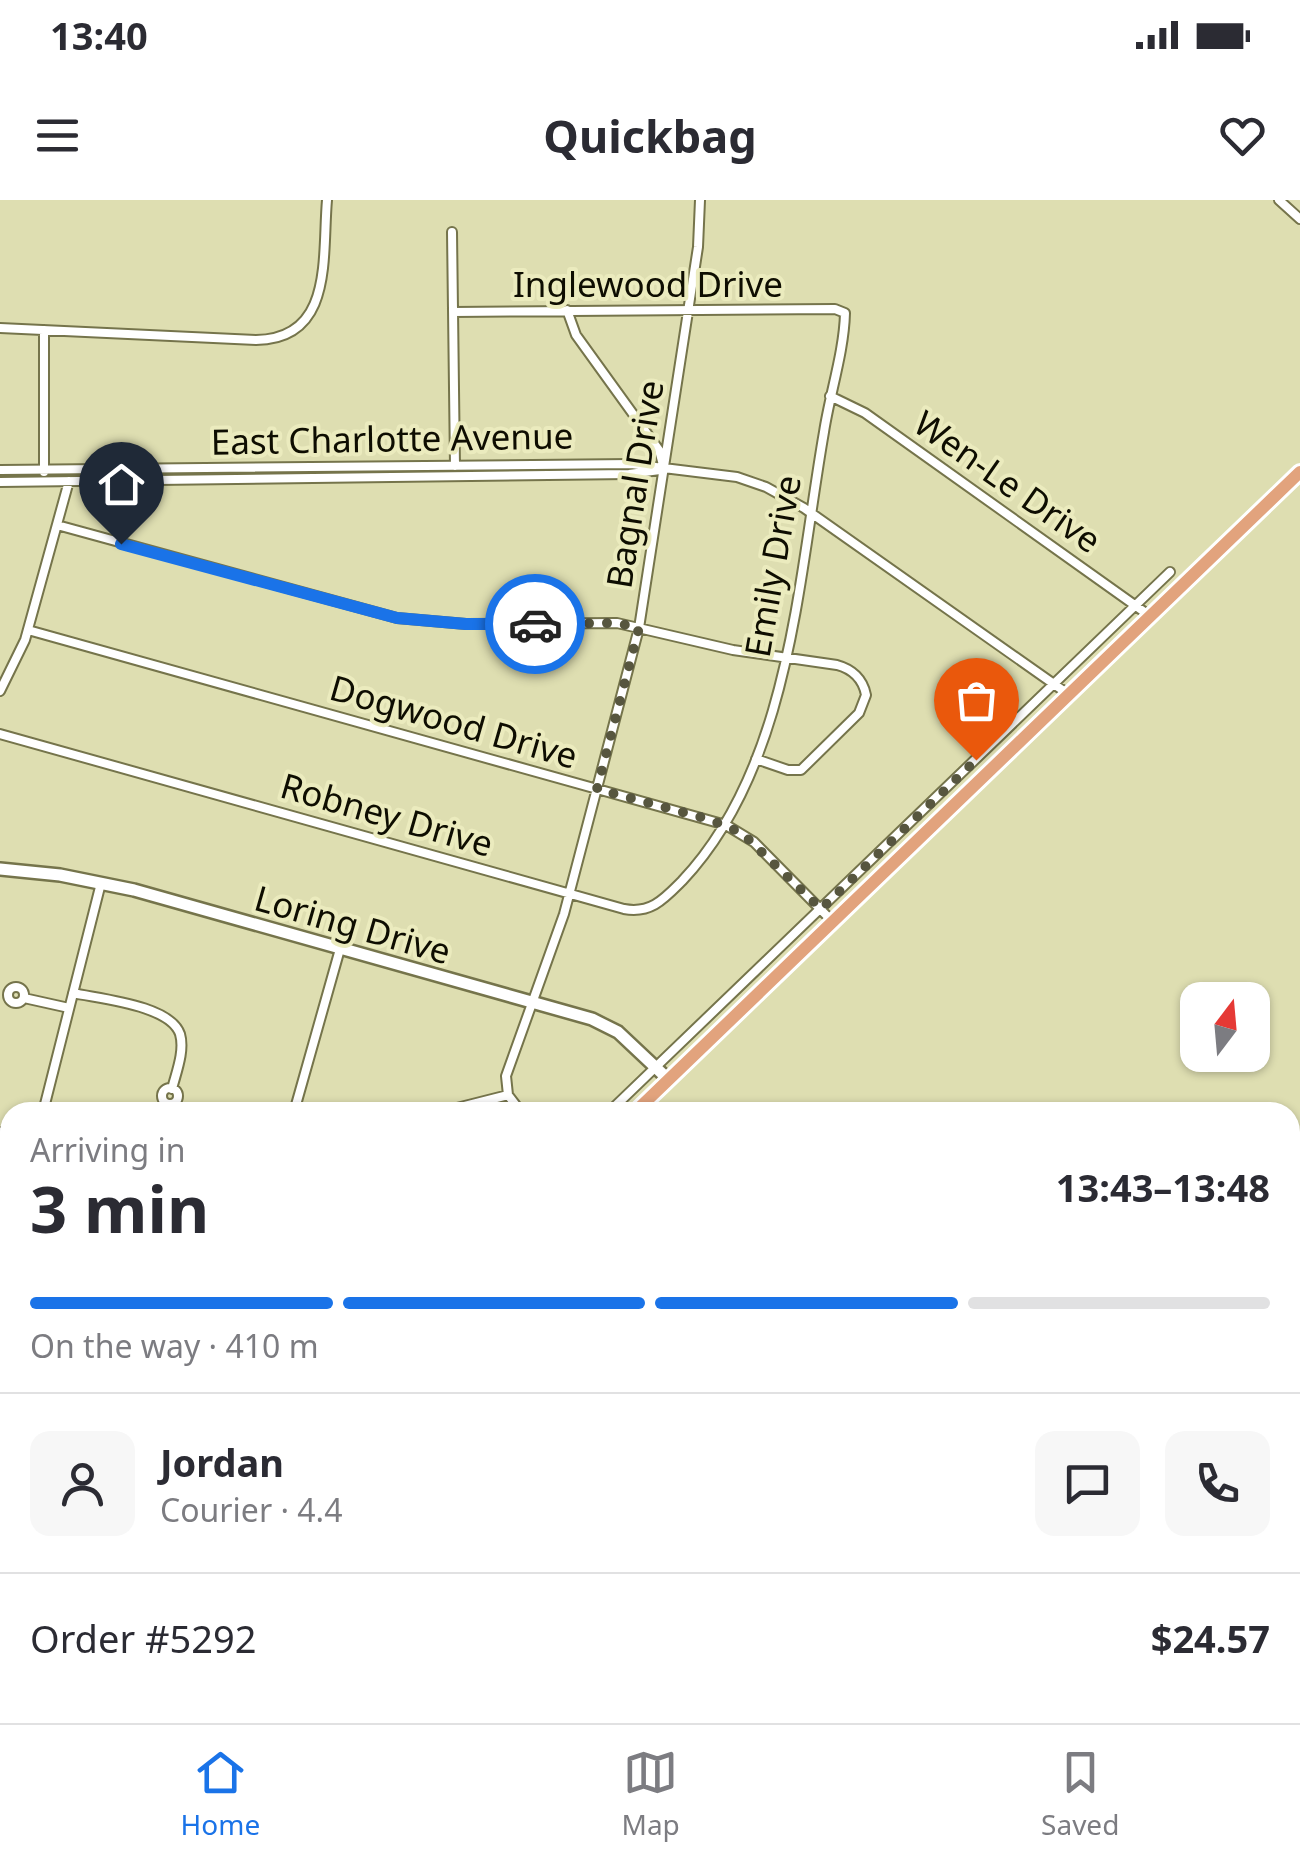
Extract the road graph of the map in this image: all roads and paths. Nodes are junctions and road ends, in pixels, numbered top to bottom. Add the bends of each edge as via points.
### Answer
1 (326, 200) edge
2 (700, 200) edge
3 (1280, 200) edge
4 (1300, 219) edge
5 (452, 232) dead end
6 (567, 310) junction
7 (688, 310) junction
8 (843, 310) joint
9 (453, 312) junction
10 (0, 328) edge
11 (44, 330) junction
12 (830, 396) junction
13 (455, 466) junction
14 (664, 469) junction
15 (0, 470) edge
16 (44, 470) junction
17 (1300, 472) edge
18 (44, 481) junction
19 (69, 481) junction
20 (0, 482) edge
21 (811, 512) junction
22 (57, 525) junction
23 (1170, 572) dead end
24 (1136, 606) junction
25 (1150, 616) junction
26 (639, 628) junction
27 (28, 630) junction
28 (784, 658) junction
29 (1054, 684) junction
30 (0, 691) edge
31 (1069, 694) junction
32 (0, 734) edge
33 (756, 759) junction
34 (597, 789) junction
35 (726, 825) junction
36 (0, 870) edge
37 (101, 882) junction
38 (569, 893) junction
39 (821, 909) junction
40 (833, 922) junction
41 (340, 949) junction
42 (73, 993) junction
43 (24, 998) dead end
44 (532, 1003) junction
45 (69, 1008) junction
46 (656, 1067) junction
47 (669, 1080) junction
48 (172, 1089) dead end
49 (508, 1095) junction
50 (45, 1102) edge
51 (297, 1102) edge
52 (480, 1102) edge
53 (513, 1102) edge
54 (619, 1102) edge
55 (646, 1102) edge

1 - 11 street via 316,304 288,335 272,340
2 - 7 street, Bagnal Drive
3 - 4 street
5 - 9 street
6 - 7 street, Inglewood Drive
6 - 9 street, Inglewood Drive
6 - 14 street via 576,335 659,450
7 - 8 street, Inglewood Drive
7 - 14 street, Bagnal Drive
8 - 12 street, Emily Drive
9 - 13 street
10 - 11 street
11 - 16 street
12 - 21 street, Emily Drive
12 - 24 street, Wen-Le Drive
13 - 14 street, East Charlotte Avenue
13 - 16 street, East Charlotte Avenue
14 - 19 street, East Charlotte Avenue
14 - 21 street, East Charlotte Avenue via 744,479
14 - 26 street, Bagnal Drive
15 - 16 street, East Charlotte Avenue
16 - 18 street
17 - 25 main road
18 - 19 street, East Charlotte Avenue
18 - 20 street, East Charlotte Avenue
19 - 22 street
21 - 28 street, Emily Drive
21 - 29 street, East Charlotte Avenue
22 - 26 street via 397,618
22 - 27 street
23 - 24 street
24 - 25 street, Wen-Le Drive
24 - 29 street
25 - 31 main road
26 - 28 street
26 - 34 street, Bagnal Drive
27 - 30 street
27 - 34 street, Dogwood Drive
28 - 33 street, Emily Drive
28 - 33 street via 848,669 864,685 865,703 801,770
29 - 31 street, East Charlotte Avenue
29 - 39 street
31 - 40 main road
32 - 38 street, Robney Drive
33 - 35 street, Emily Drive
34 - 35 street, Dogwood Drive
34 - 38 street, Bagnal Drive
35 - 38 street, Robney Drive via 692,871 652,908 633,910
35 - 39 street, Dogwood Drive via 754,842
36 - 37 street, Loring Drive
37 - 41 street, Loring Drive
37 - 42 street
38 - 44 street, Bagnal Drive
39 - 40 street, Dogwood Drive
39 - 46 street
40 - 47 main road
41 - 44 street, Loring Drive
41 - 51 street
42 - 45 street
42 - 48 street via 170,1019 181,1044
43 - 45 street
44 - 46 street, Loring Drive via 607,1025
44 - 49 street, Bagnal Drive via 508,1069
45 - 50 street
46 - 47 street, Loring Drive
46 - 54 street
47 - 55 main road
49 - 52 street
49 - 53 street

